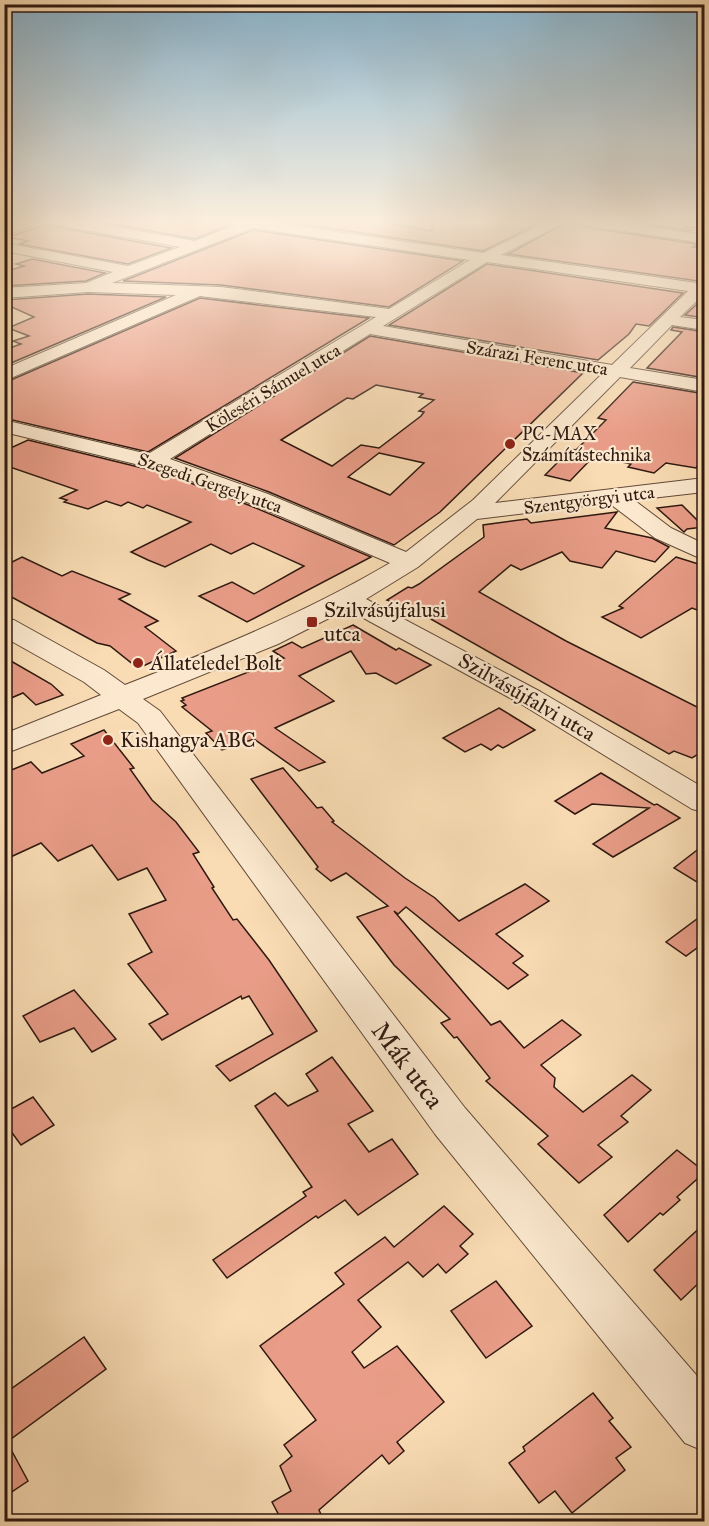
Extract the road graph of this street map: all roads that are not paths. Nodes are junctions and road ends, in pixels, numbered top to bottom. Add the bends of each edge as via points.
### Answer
1 (194, 292) edge
2 (221, 292) edge
3 (429, 292) edge
4 (698, 292) edge
5 (393, 314) junction
6 (668, 320) junction
7 (705, 325) edge
8 (369, 329) junction
9 (616, 371) junction
10 (4, 376) edge
11 (705, 386) edge
12 (4, 426) edge
13 (152, 461) junction
14 (705, 485) edge
15 (615, 497) junction
16 (473, 513) junction
17 (705, 554) edge
18 (409, 562) junction
19 (346, 599) junction
20 (4, 626) edge
21 (125, 697) junction
22 (4, 745) edge
23 (705, 802) edge
24 (705, 1424) edge

1 - 10 street
2 - 5 street
3 - 5 street, Köleséri Sámuel utca
4 - 6 street
5 - 8 street, Köleséri Sámuel utca
6 - 7 street
6 - 9 street
8 - 9 street, Szárazi Ferenc utca
8 - 13 street, Köleséri Sámuel utca
9 - 11 street, Szárazi Ferenc utca
9 - 16 street
12 - 13 street, Szegedi Gergely utca
13 - 18 street, Szegedi Gergely utca via 221,484
14 - 15 street, Szentgyörgyi utca
15 - 16 street, Szentgyörgyi utca
15 - 17 street via 663,533
16 - 18 street
18 - 19 street
19 - 21 street via 258,643
19 - 23 street, Szilvásújfalvi utca via 531,698
20 - 21 street, Mák utca
21 - 22 street
21 - 24 street, Mák utca via 149,717 450,1121

